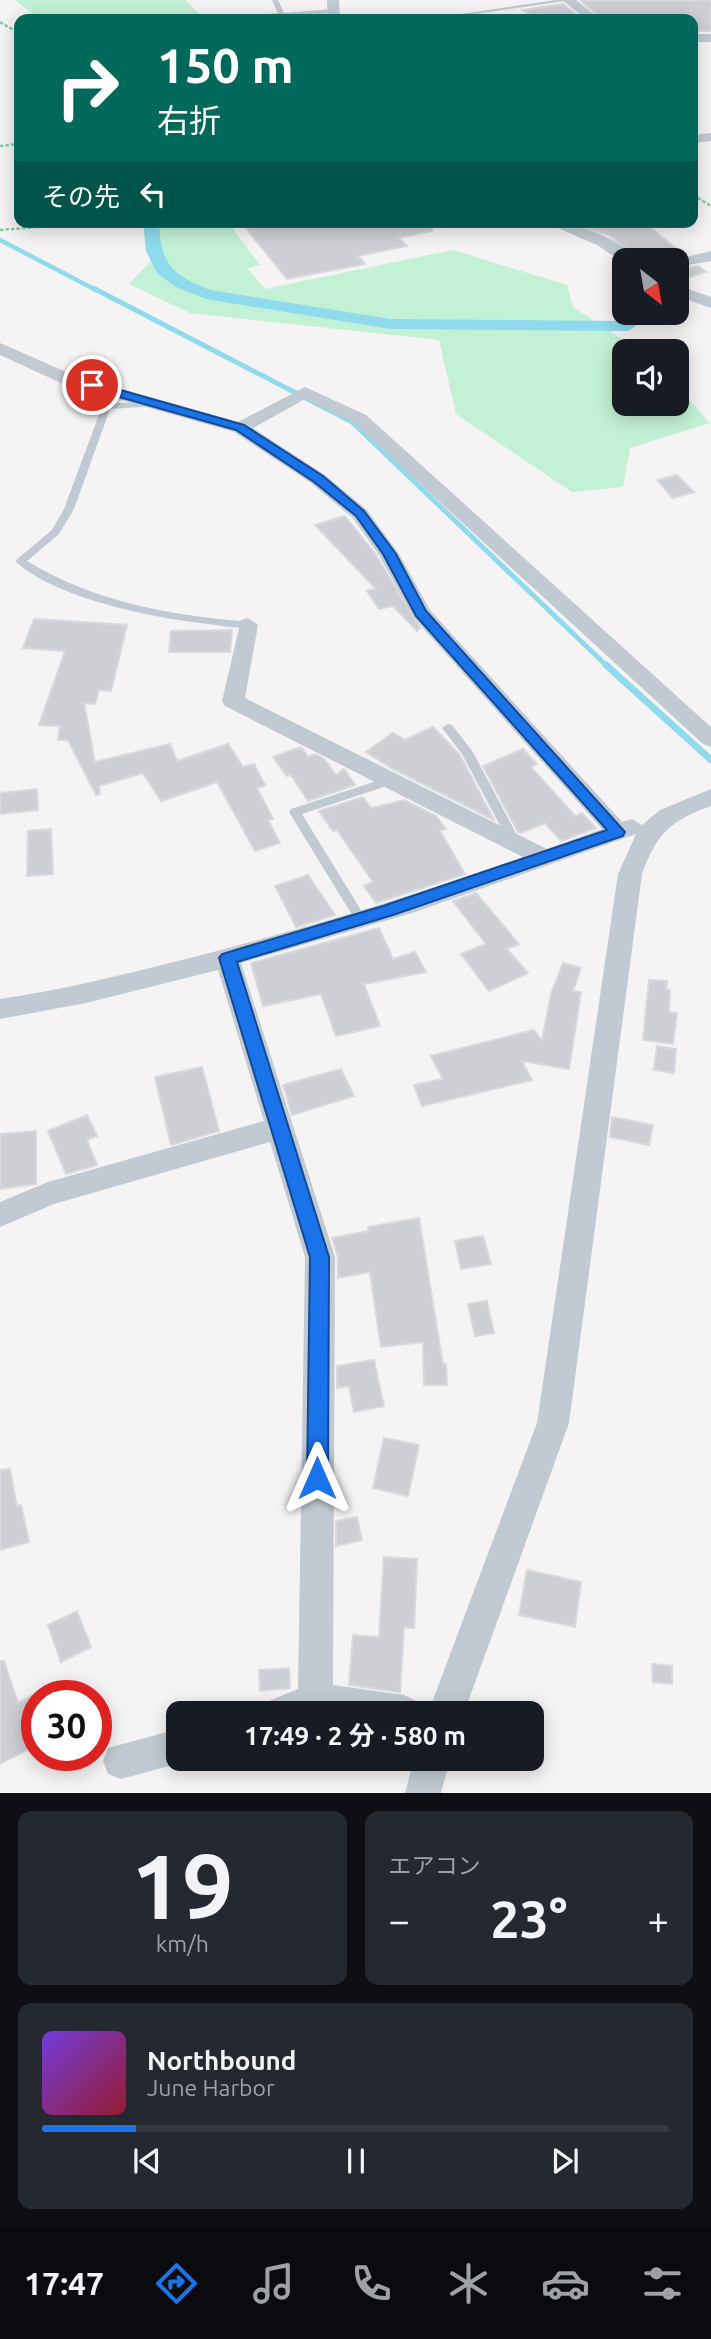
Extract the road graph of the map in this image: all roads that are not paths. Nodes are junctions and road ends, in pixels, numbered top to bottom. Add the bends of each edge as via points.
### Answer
1 (568, 0) edge
2 (334, 10) edge
3 (292, 14) edge
4 (500, 14) edge
5 (587, 14) edge
6 (571, 229) edge
7 (612, 248) edge
8 (711, 256) edge
9 (690, 260) edge
10 (690, 295) edge
11 (711, 303) edge
12 (0, 348) edge
13 (165, 404) junction
14 (240, 428) junction
15 (248, 625) joint
16 (448, 728) dead end
17 (711, 739) edge
18 (389, 781) junction
19 (711, 797) edge
20 (665, 814) junction
21 (618, 832) junction
22 (514, 841) junction
23 (547, 859) junction
24 (361, 920) junction
25 (228, 958) junction
26 (0, 1009) edge
27 (281, 1128) junction
28 (0, 1215) edge
29 (314, 1700) joint
30 (321, 1701) edge
31 (450, 1701) edge
32 (166, 1750) edge
33 (121, 1760) dead end
34 (429, 1771) edge
35 (423, 1793) edge

1 - 4 lane
1 - 5 street
2 - 3 lane
6 - 7 street
8 - 9 street
10 - 11 street
12 - 13 street via 67,379
13 - 14 street
13 - 15 lane via 106,406 69,509 56,532 20,561 39,574 142,610
14 - 17 street via 305,392 360,419
14 - 21 street via 318,479 360,514 389,554 421,613
15 - 18 street via 233,701
16 - 22 lane via 467,752
18 - 22 street
18 - 24 lane via 295,812
19 - 20 street
20 - 21 street
20 - 31 street via 641,844 630,874 553,1423
21 - 23 street
22 - 23 street
23 - 24 street
24 - 25 street
25 - 26 street via 40,1004
25 - 27 street
27 - 28 street via 48,1194
27 - 29 street via 320,1257
29 - 30 street
32 - 33 street
34 - 35 street

